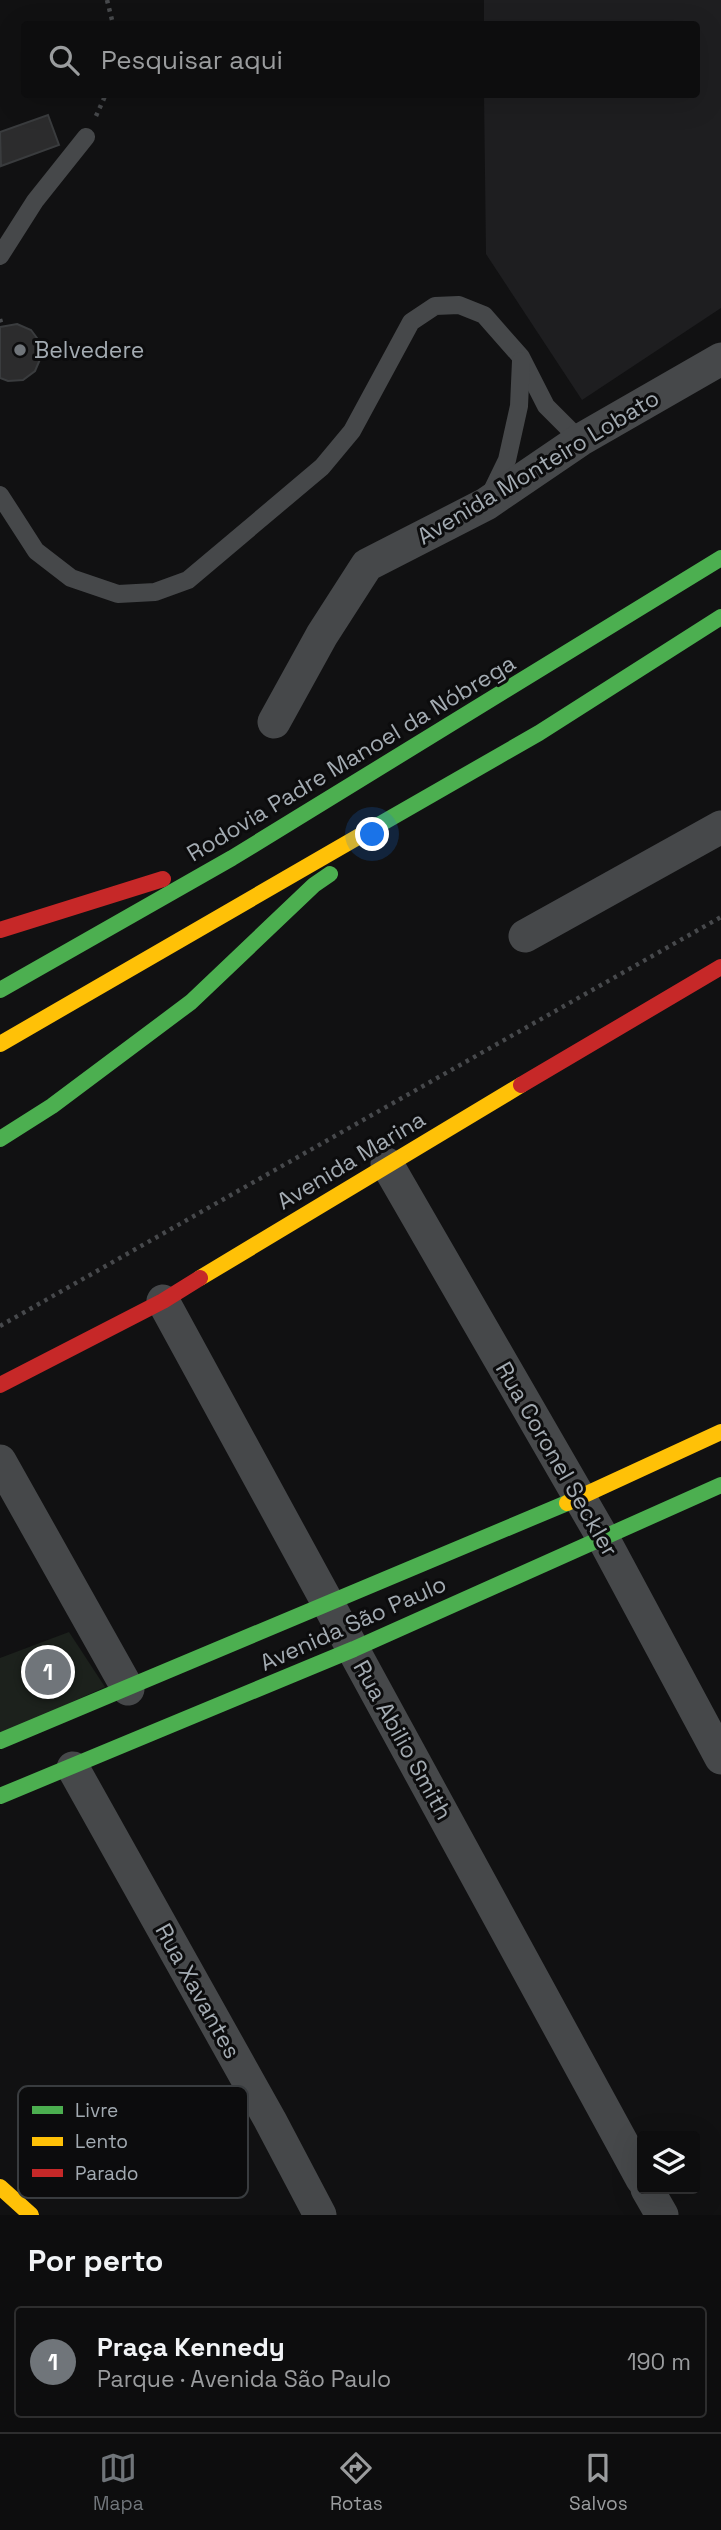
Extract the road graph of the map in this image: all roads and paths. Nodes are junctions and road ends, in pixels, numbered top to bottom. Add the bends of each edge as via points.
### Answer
1 (107, 0) edge
2 (112, 21) edge
3 (86, 136) dead end
4 (0, 256) edge
5 (521, 357) junction
6 (721, 359) edge
7 (580, 440) junction
8 (0, 495) edge
9 (486, 503) junction
10 (721, 558) edge
11 (721, 617) edge
12 (274, 722) dead end
13 (539, 733) junction
14 (721, 827) edge
15 (232, 858) junction
16 (721, 917) edge
17 (0, 930) edge
18 (525, 936) dead end
19 (721, 967) edge
20 (0, 990) edge
21 (0, 1044) edge
22 (0, 1139) edge
23 (387, 1164) junction
24 (163, 1301) junction
25 (0, 1326) edge
26 (0, 1385) edge
27 (721, 1432) edge
28 (0, 1461) edge
29 (721, 1485) edge
30 (578, 1498) junction
31 (603, 1538) junction
32 (330, 1604) junction
33 (354, 1649) junction
34 (128, 1689) junction
35 (0, 1741) edge
36 (721, 1758) edge
37 (73, 1768) junction
38 (0, 1796) edge
39 (637, 2170) edge
40 (0, 2187) edge
41 (651, 2194) edge
42 (31, 2215) edge
43 (320, 2215) edge
44 (662, 2215) edge

1 - 2 path
3 - 4 lane via 35,201
5 - 7 lane via 546,406
5 - 8 lane via 484,314 459,305 435,306 411,322 352,431 322,467 188,580 155,592 118,594 71,578 36,551
5 - 9 lane via 519,406 507,460
6 - 7 street, Avenida Monteiro Lobato
7 - 9 street, Avenida Monteiro Lobato
9 - 12 street, Avenida Monteiro Lobato via 368,565 321,635
10 - 15 main road, Rodovia Padre Manoel da Nóbrega
11 - 13 main road
13 - 21 main road
13 - 22 main road via 314,885 191,1002
14 - 18 street
15 - 17 main road
15 - 20 main road, Rodovia Padre Manoel da Nóbrega
16 - 25 path
19 - 23 main road, Avenida Marina
23 - 24 main road, Avenida Marina
23 - 30 street, Rua Coronel Seckler
24 - 26 main road, Avenida Marina
24 - 32 street, Rua Abilio Smith
27 - 30 main road, Avenida São Paulo
28 - 34 street
29 - 31 main road, Avenida São Paulo
30 - 31 street, Rua Coronel Seckler
30 - 32 main road, Avenida São Paulo
31 - 33 main road, Avenida São Paulo
31 - 36 street, Rua Coronel Seckler
32 - 33 street, Rua Abilio Smith
32 - 34 main road, Avenida São Paulo
33 - 37 main road, Avenida São Paulo
33 - 39 street, Rua Abilio Smith
34 - 35 main road, Avenida São Paulo
37 - 38 main road, Avenida São Paulo
37 - 43 street, Rua Xavantes
40 - 42 main road
41 - 44 street

